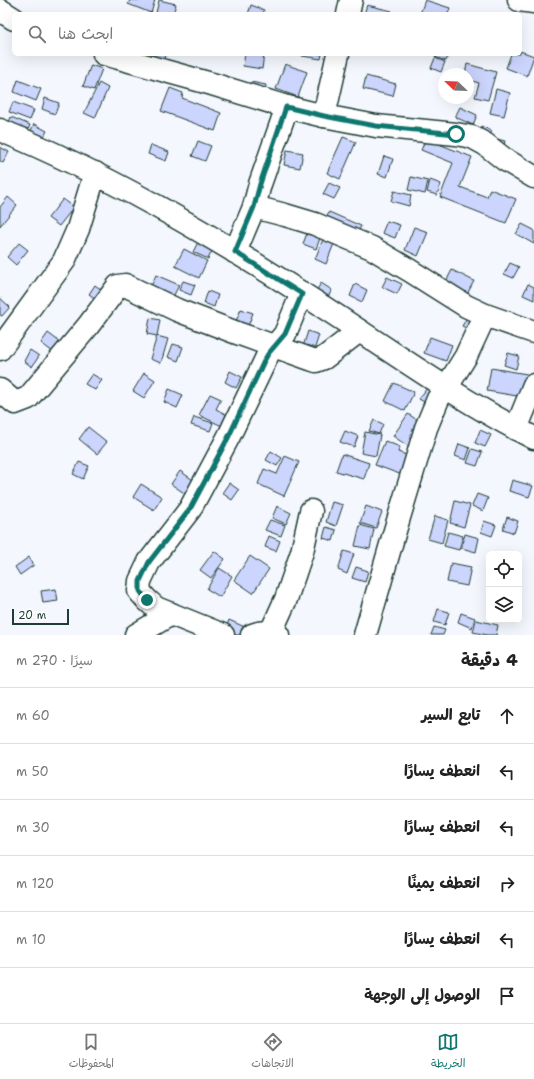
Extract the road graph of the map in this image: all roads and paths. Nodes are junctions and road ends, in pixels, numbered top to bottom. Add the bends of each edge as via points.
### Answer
1 (351, 0) edge
2 (519, 0) edge
3 (534, 2) edge
4 (0, 10) edge
5 (348, 12) edge
6 (12, 18) edge
7 (111, 56) edge
8 (338, 56) edge
9 (286, 107) junction
10 (324, 116) junction
11 (0, 130) edge
12 (95, 173) junction
13 (534, 177) edge
14 (254, 207) junction
15 (235, 252) junction
16 (302, 294) junction
17 (486, 315) junction
18 (359, 331) junction
19 (534, 332) edge
20 (275, 346) junction
21 (0, 349) edge
22 (534, 385) edge
23 (446, 387) junction
24 (0, 390) edge
25 (525, 434) edge
26 (311, 511) dead end
27 (171, 614) junction
28 (267, 634) edge
29 (136, 635) edge
30 (223, 635) edge
31 (365, 635) edge

1 - 5 street
2 - 3 street
4 - 6 street
7 - 9 street
8 - 10 street
9 - 10 street
9 - 14 street
10 - 13 street via 376,126 472,137
11 - 12 street
12 - 15 street
12 - 21 street via 78,229 64,261
14 - 15 street
14 - 17 street via 315,224 372,248 466,306
15 - 16 street
16 - 18 street
16 - 20 street via 285,334
17 - 19 street
17 - 23 street via 466,356
18 - 20 street via 324,358 316,361
18 - 23 street
20 - 24 street via 177,310 125,285 118,286 28,398 15,403
20 - 27 street via 264,361 229,436 190,509 149,562 140,581 140,591 147,600 156,608
22 - 25 street
23 - 25 street
23 - 31 street via 426,428
26 - 28 street via 302,552 286,599
27 - 29 street
27 - 30 street

